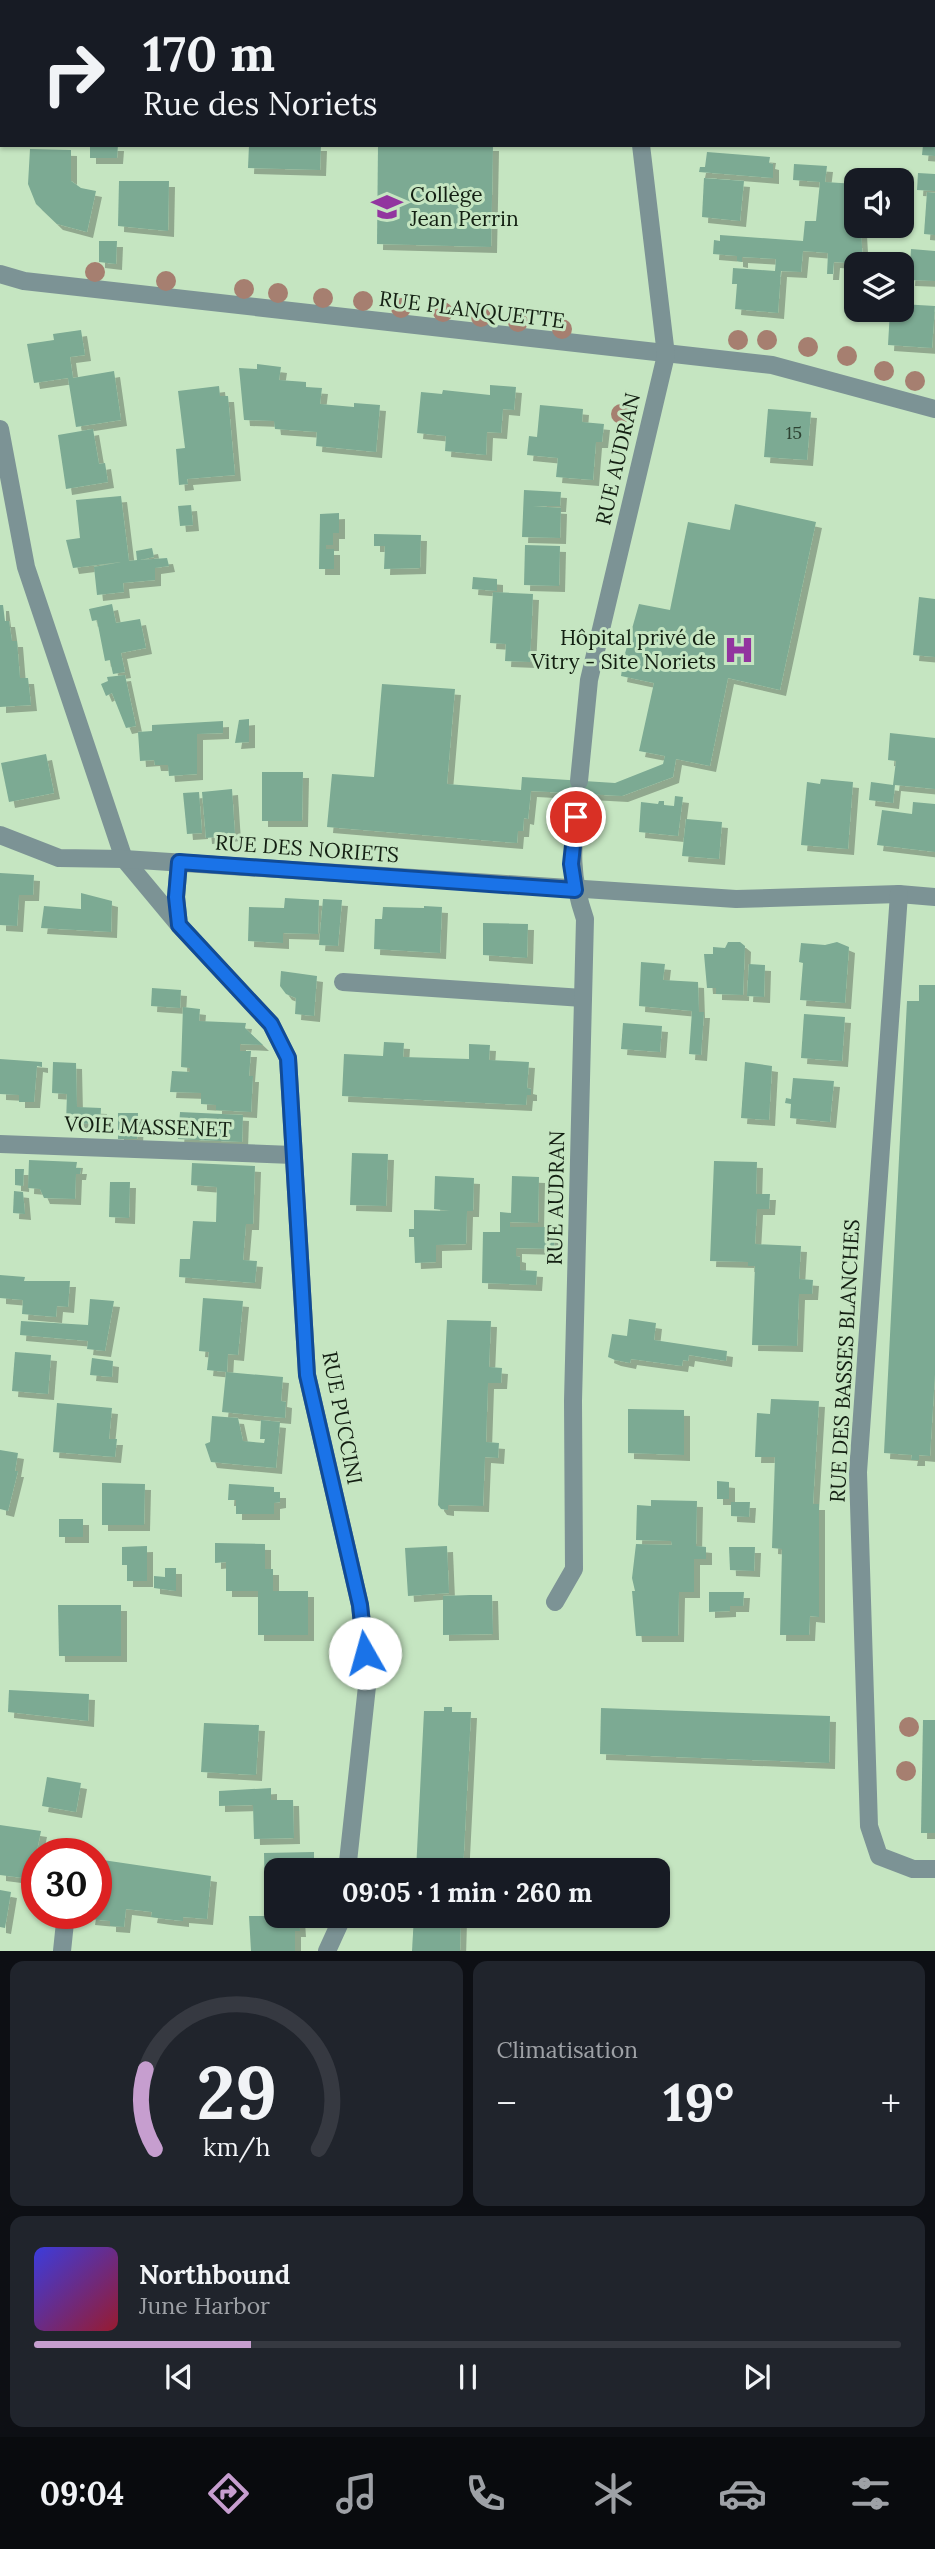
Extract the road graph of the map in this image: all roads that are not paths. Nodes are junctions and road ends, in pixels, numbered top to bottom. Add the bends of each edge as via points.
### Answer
1 (641, 147) edge
2 (0, 274) edge
3 (666, 355) junction
4 (935, 409) edge
5 (0, 429) edge
6 (0, 835) edge
7 (124, 859) junction
8 (179, 862) junction
9 (575, 890) junction
10 (899, 894) junction
11 (935, 897) edge
12 (179, 925) junction
13 (343, 982) dead end
14 (583, 998) junction
15 (0, 1144) edge
16 (293, 1155) junction
17 (555, 1602) dead end
18 (348, 1858) edge
19 (935, 1868) edge
20 (338, 1928) edge
21 (64, 1929) edge
22 (62, 1951) edge
23 (327, 1951) edge

1 - 3 street, RUE AUDRAN
2 - 3 street, RUE PLANQUETTE via 24,281
3 - 4 street, RUE PLANQUETTE via 772,365
3 - 9 street, RUE AUDRAN via 589,680 571,864
5 - 7 street via 26,567
6 - 7 street, RUE DES NORIETS via 60,858
7 - 8 street, RUE DES NORIETS
7 - 12 street, RUE PUCCINI
8 - 9 street, RUE DES NORIETS
8 - 12 street
9 - 10 street, RUE DES NORIETS via 736,899
9 - 14 street, RUE AUDRAN via 585,919
10 - 11 street, RUE DES NORIETS
10 - 19 street, RUE DES BASSES BLANCHES via 858,1472 862,1666 869,1826 879,1856 913,1869
12 - 16 street, RUE PUCCINI via 271,1024 288,1058
13 - 14 street
14 - 17 street, RUE AUDRAN via 573,1401 575,1569
15 - 16 street, VOIE MASSENET
16 - 18 street, RUE PUCCINI via 307,1375 360,1605 368,1677
20 - 23 street
21 - 22 street

